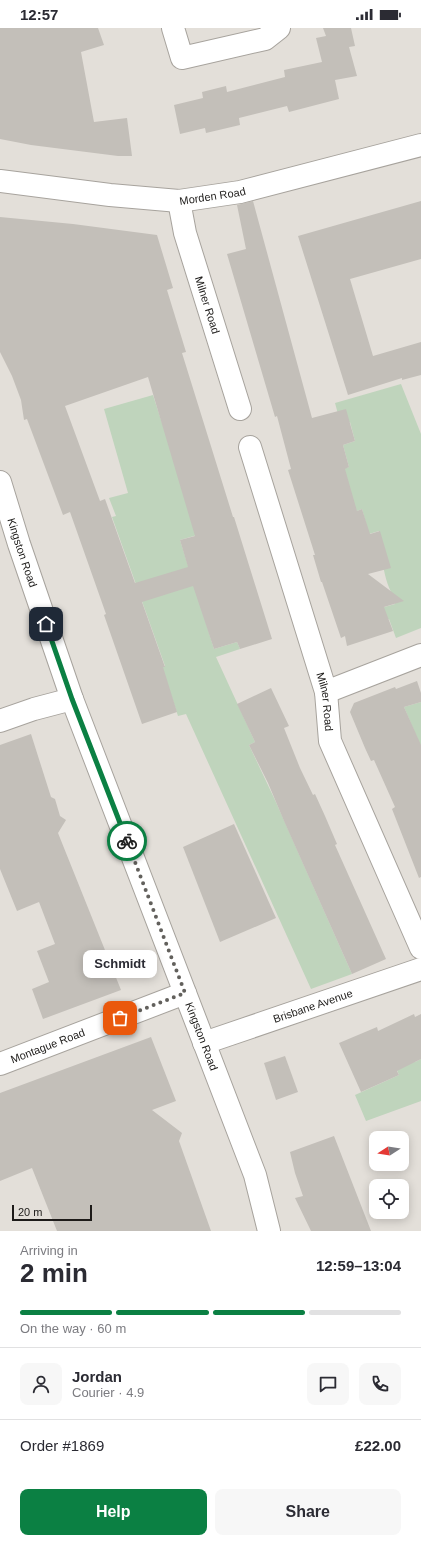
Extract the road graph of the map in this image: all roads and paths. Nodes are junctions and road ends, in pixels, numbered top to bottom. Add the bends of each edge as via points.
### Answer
1 (173, 28) edge
2 (279, 28) edge
3 (421, 145) edge
4 (3, 180) edge
5 (179, 201) junction
6 (240, 409) dead end
7 (250, 447) dead end
8 (0, 482) edge
9 (421, 655) edge
10 (326, 692) junction
11 (72, 699) junction
12 (0, 721) edge
13 (421, 948) edge
14 (421, 969) edge
15 (185, 993) junction
16 (204, 1043) junction
17 (0, 1064) edge
18 (269, 1231) edge

1 - 2 street via 182,58 265,39
3 - 5 street, Morden Road via 240,192
4 - 5 street, Morden Road via 110,195
5 - 6 street, Milner Road via 184,233
7 - 10 street, Milner Road
8 - 11 street, Kingston Road
9 - 10 street
10 - 13 street, Milner Road via 330,741
11 - 12 street
11 - 15 street, Kingston Road
14 - 16 street, Brisbane Avenue
15 - 16 street, Kingston Road
15 - 17 street, Montague Road
16 - 18 street, Kingston Road via 255,1175

